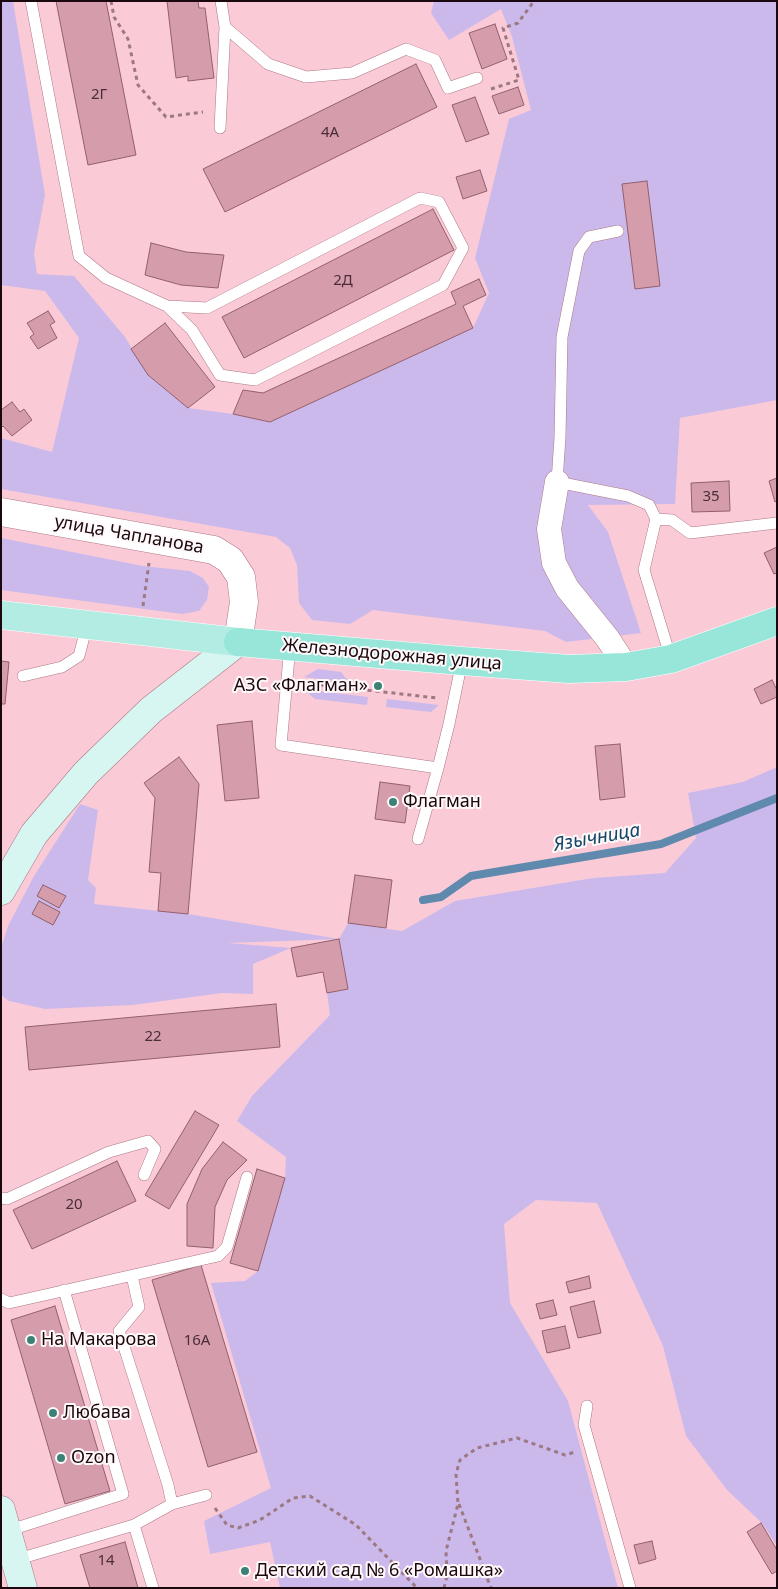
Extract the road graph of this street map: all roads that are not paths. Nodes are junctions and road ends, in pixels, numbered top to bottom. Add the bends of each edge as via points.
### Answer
1 (31, 1) edge
2 (221, 1) edge
3 (225, 27) junction
4 (477, 78) road end
5 (220, 128) dead end
6 (618, 231) dead end
7 (167, 306) junction
8 (557, 482) junction
9 (1, 512) edge
10 (656, 519) junction
11 (777, 524) edge
12 (1, 615) edge
13 (777, 621) edge
14 (87, 625) junction
15 (238, 642) junction
16 (290, 646) junction
17 (672, 660) junction
18 (462, 661) junction
19 (626, 667) junction
20 (23, 676) dead end
21 (438, 768) junction
22 (418, 839) dead end
23 (1, 891) edge
24 (144, 1175) dead end
25 (247, 1177) dead end
26 (1, 1198) edge
27 (132, 1276) junction
28 (64, 1290) junction
29 (1, 1300) edge
30 (587, 1406) dead end
31 (206, 1496) road end
32 (172, 1504) junction
33 (4, 1521) edge
34 (134, 1525) junction
35 (15, 1560) junction
36 (23, 1588) edge
37 (153, 1588) edge
38 (630, 1588) edge

1 - 7 lane via 79,256 106,278
2 - 3 lane
3 - 4 lane via 268,64 306,77 352,73 406,49 435,60 448,88
3 - 5 lane
6 - 8 lane via 589,237 578,251 562,337
7 - 7 lane via 207,308 420,198 439,202 463,248 443,285 255,380 220,375 192,330
8 - 10 lane via 628,496 649,505
8 - 19 street via 549,530 554,563 567,588
9 - 15 street, улица Чапланова via 214,550 230,560 240,577 244,602
10 - 11 lane via 672,520 690,533
10 - 17 lane via 644,570
12 - 14 main road, Железнодорожная улица
13 - 17 highway, Железнодорожная улица
14 - 15 main road, Железнодорожная улица
14 - 20 lane via 79,656 62,667
15 - 16 highway, Железнодорожная улица
15 - 23 main road via 151,710 86,773 34,834
16 - 18 highway, Железнодорожная улица
16 - 21 lane via 281,745
17 - 19 highway, Железнодорожная улица
18 - 19 highway, Железнодорожная улица via 570,669
18 - 21 lane
21 - 22 lane
24 - 26 lane via 155,1149 148,1141 109,1152 7,1199
25 - 27 lane via 227,1247 218,1256
27 - 28 lane
27 - 32 lane via 139,1307 119,1331
28 - 29 lane via 9,1303
28 - 33 lane via 123,1494
30 - 38 lane via 584,1425
31 - 32 lane
32 - 34 lane
33 - 35 main road
34 - 35 lane
34 - 37 lane
35 - 36 main road

